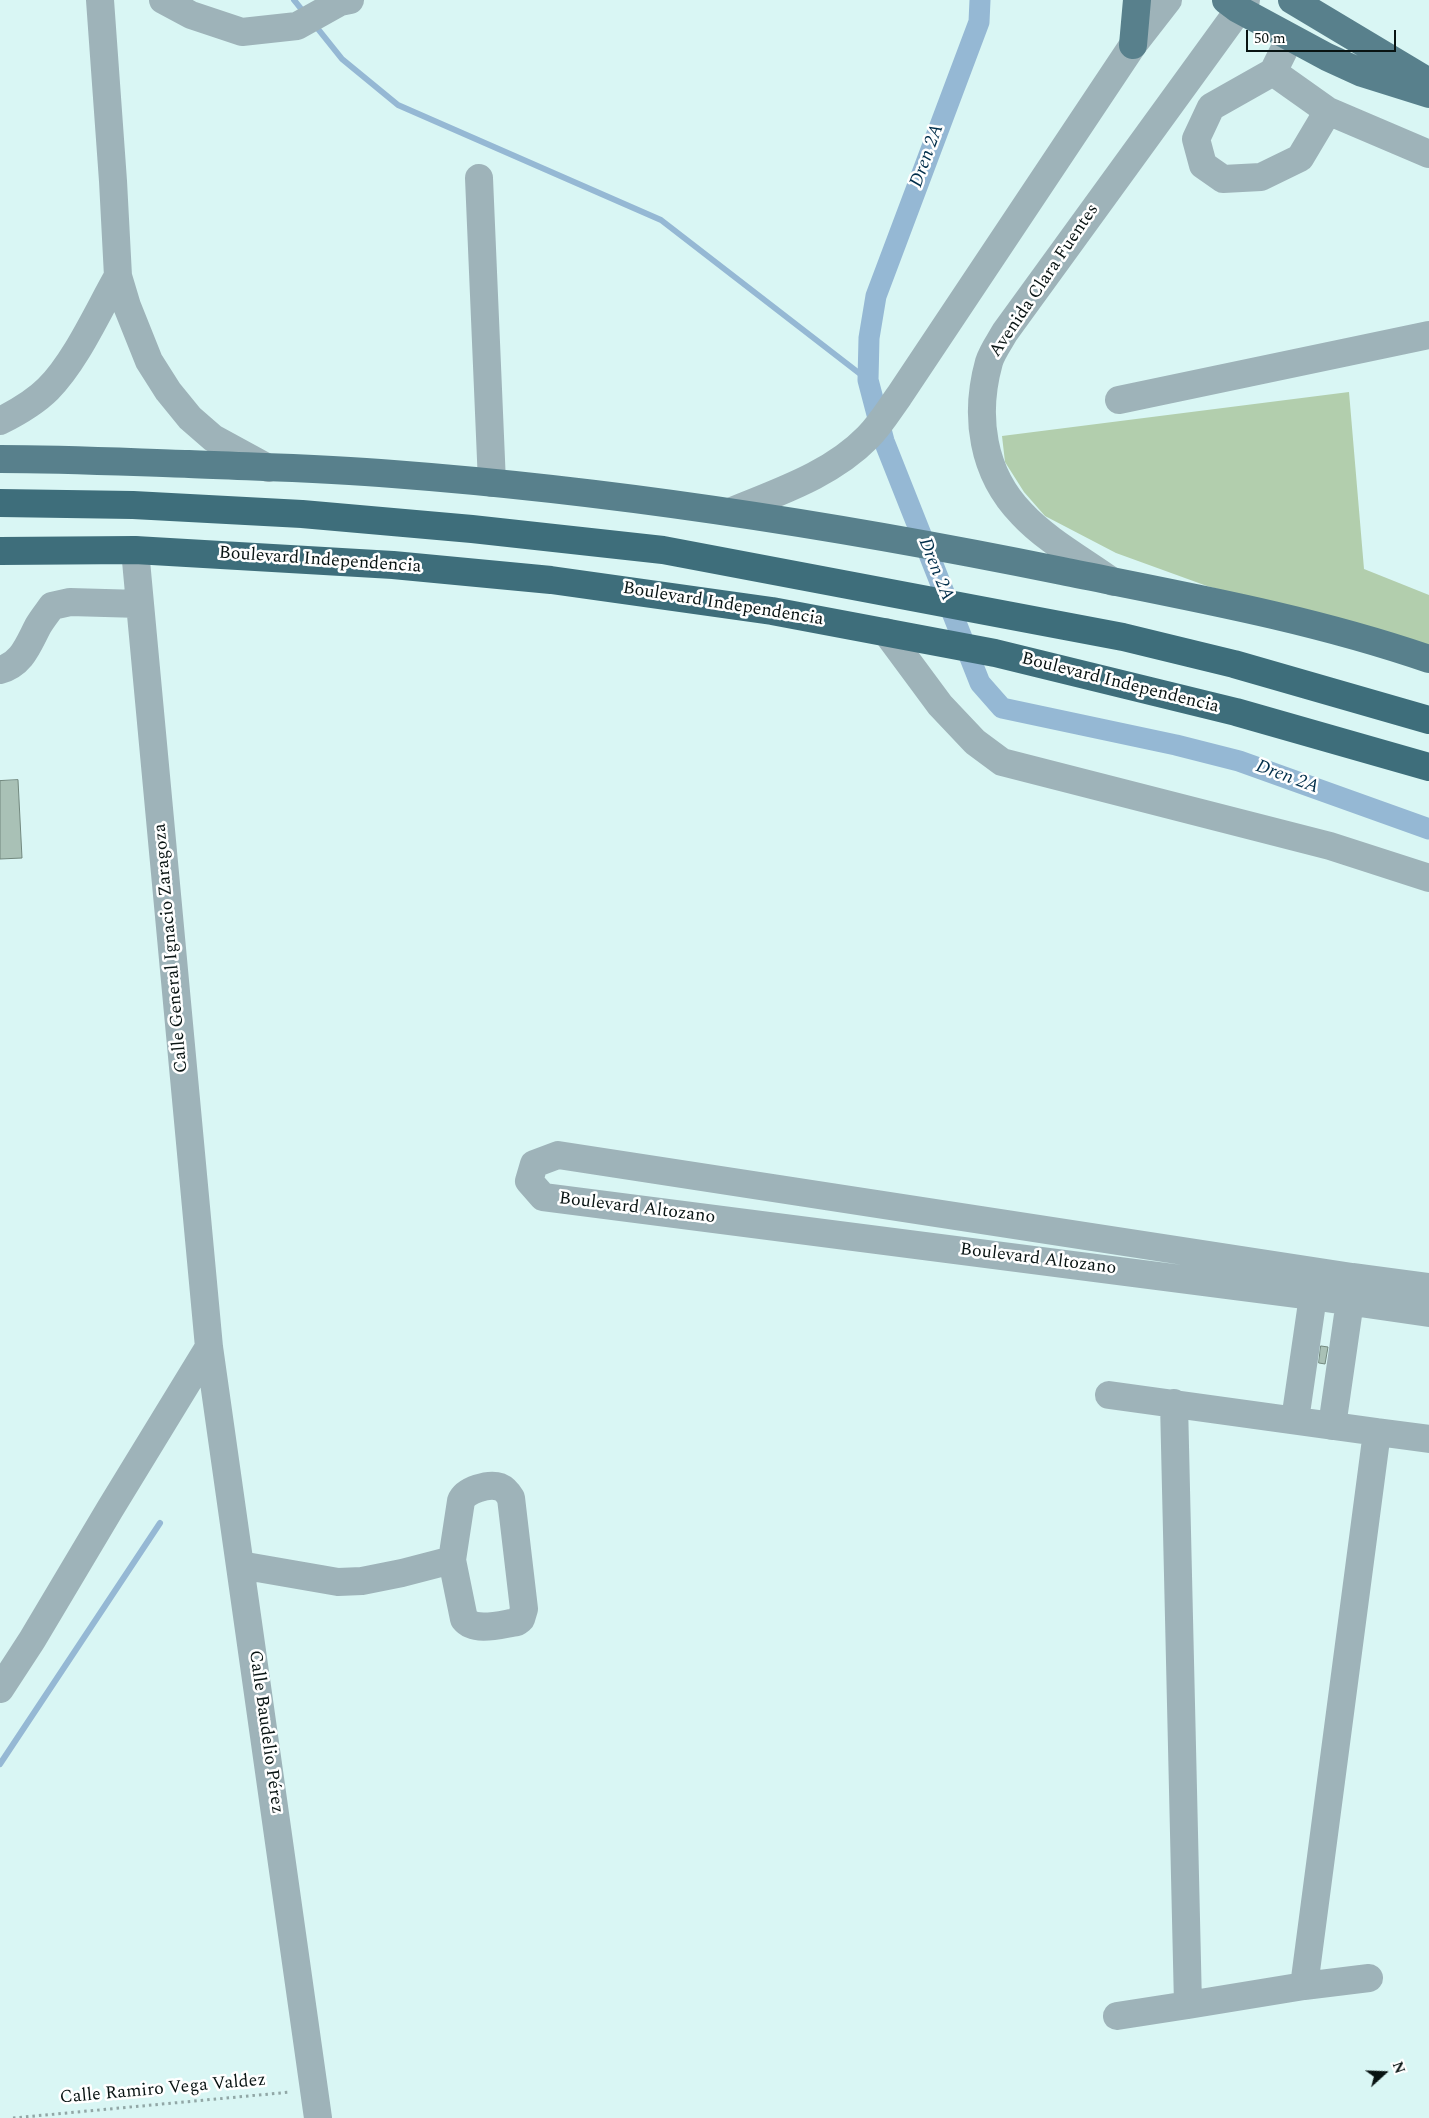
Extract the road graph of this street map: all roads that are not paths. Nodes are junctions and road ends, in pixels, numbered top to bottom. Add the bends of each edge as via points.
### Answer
1 (100, 0) edge
2 (163, 0) edge
3 (350, 0) edge
4 (1137, 0) edge
5 (1168, 0) edge
6 (1292, 0) edge
7 (1237, 3) edge
8 (1316, 8) edge
9 (1290, 38) junction
10 (1133, 45) junction
11 (1273, 72) junction
12 (1429, 82) edge
13 (1429, 94) edge
14 (1328, 111) junction
15 (1429, 154) edge
16 (479, 178) dead end
17 (118, 276) junction
18 (1429, 335) edge
19 (1119, 400) dead end
20 (0, 421) edge
21 (0, 459) edge
22 (268, 468) junction
23 (492, 483) junction
24 (0, 503) edge
25 (730, 512) junction
26 (135, 550) junction
27 (0, 551) edge
28 (1114, 582) junction
29 (140, 604) junction
30 (886, 632) junction
31 (1429, 659) edge
32 (0, 670) edge
33 (1429, 720) edge
34 (1429, 768) edge
35 (1429, 878) edge
36 (1429, 1287) edge
37 (1313, 1296) junction
38 (1350, 1301) junction
39 (1429, 1313) edge
40 (209, 1347) junction
41 (1109, 1395) dead end
42 (1174, 1403) junction
43 (1295, 1420) junction
44 (1332, 1426) junction
45 (1377, 1432) junction
46 (1429, 1439) edge
47 (452, 1560) junction
48 (240, 1565) junction
49 (0, 1689) edge
50 (1369, 1978) dead end
51 (1304, 1986) junction
52 (1188, 2005) junction
53 (1117, 2016) dead end
54 (318, 2118) edge

1 - 17 street
2 - 3 street via 191,15 242,32 298,26 340,2
4 - 10 main road
5 - 10 street
6 - 8 main road
7 - 9 main road
7 - 28 street, Avenida Clara Fuentes via 1005,332 989,360 981,418 984,446 995,478 1022,515
8 - 12 main road
9 - 11 street
9 - 13 main road via 1362,73
10 - 25 street via 869,436 846,457 805,481
11 - 14 street
11 - 14 street via 1211,107 1196,139 1203,165 1223,179 1261,177 1300,158
14 - 15 street
16 - 23 street
17 - 20 street via 70,360 48,389
17 - 22 street via 149,361 168,391 190,418 213,438
18 - 19 street
21 - 22 main road
22 - 23 main road via 390,473
23 - 25 main road
24 - 33 highway via 133,505 302,514 663,550 1123,637 1234,664
25 - 28 main road via 950,549
26 - 27 highway, Boulevard Independencia
26 - 29 street, Calle General Ignacio Zaragoza
26 - 30 highway, Boulevard Independencia via 393,565 551,580 772,611
28 - 31 main road via 1286,617
29 - 32 street via 70,602 52,606 26,651 16,663
29 - 40 street, Calle General Ignacio Zaragoza
30 - 34 highway, Boulevard Independencia via 995,653 1236,712
30 - 35 street via 940,705 975,742 1002,762 1330,846
36 - 37 street, Boulevard Altozano via 558,1156 534,1164 529,1181 543,1197
37 - 38 street, Boulevard Altozano
37 - 43 street
38 - 39 street, Boulevard Altozano
38 - 44 street
40 - 48 street, Calle Baudelio Pérez
40 - 49 street
41 - 42 street
42 - 43 street
42 - 52 street
43 - 44 street
44 - 45 street
45 - 46 street
45 - 51 street
47 - 47 street via 467,1624 476,1627 521,1619 524,1609 511,1498 504,1489 497,1486 464,1494
47 - 48 street via 362,1581 338,1582
48 - 54 street, Calle Baudelio Pérez
50 - 51 street
51 - 52 street
52 - 53 street

